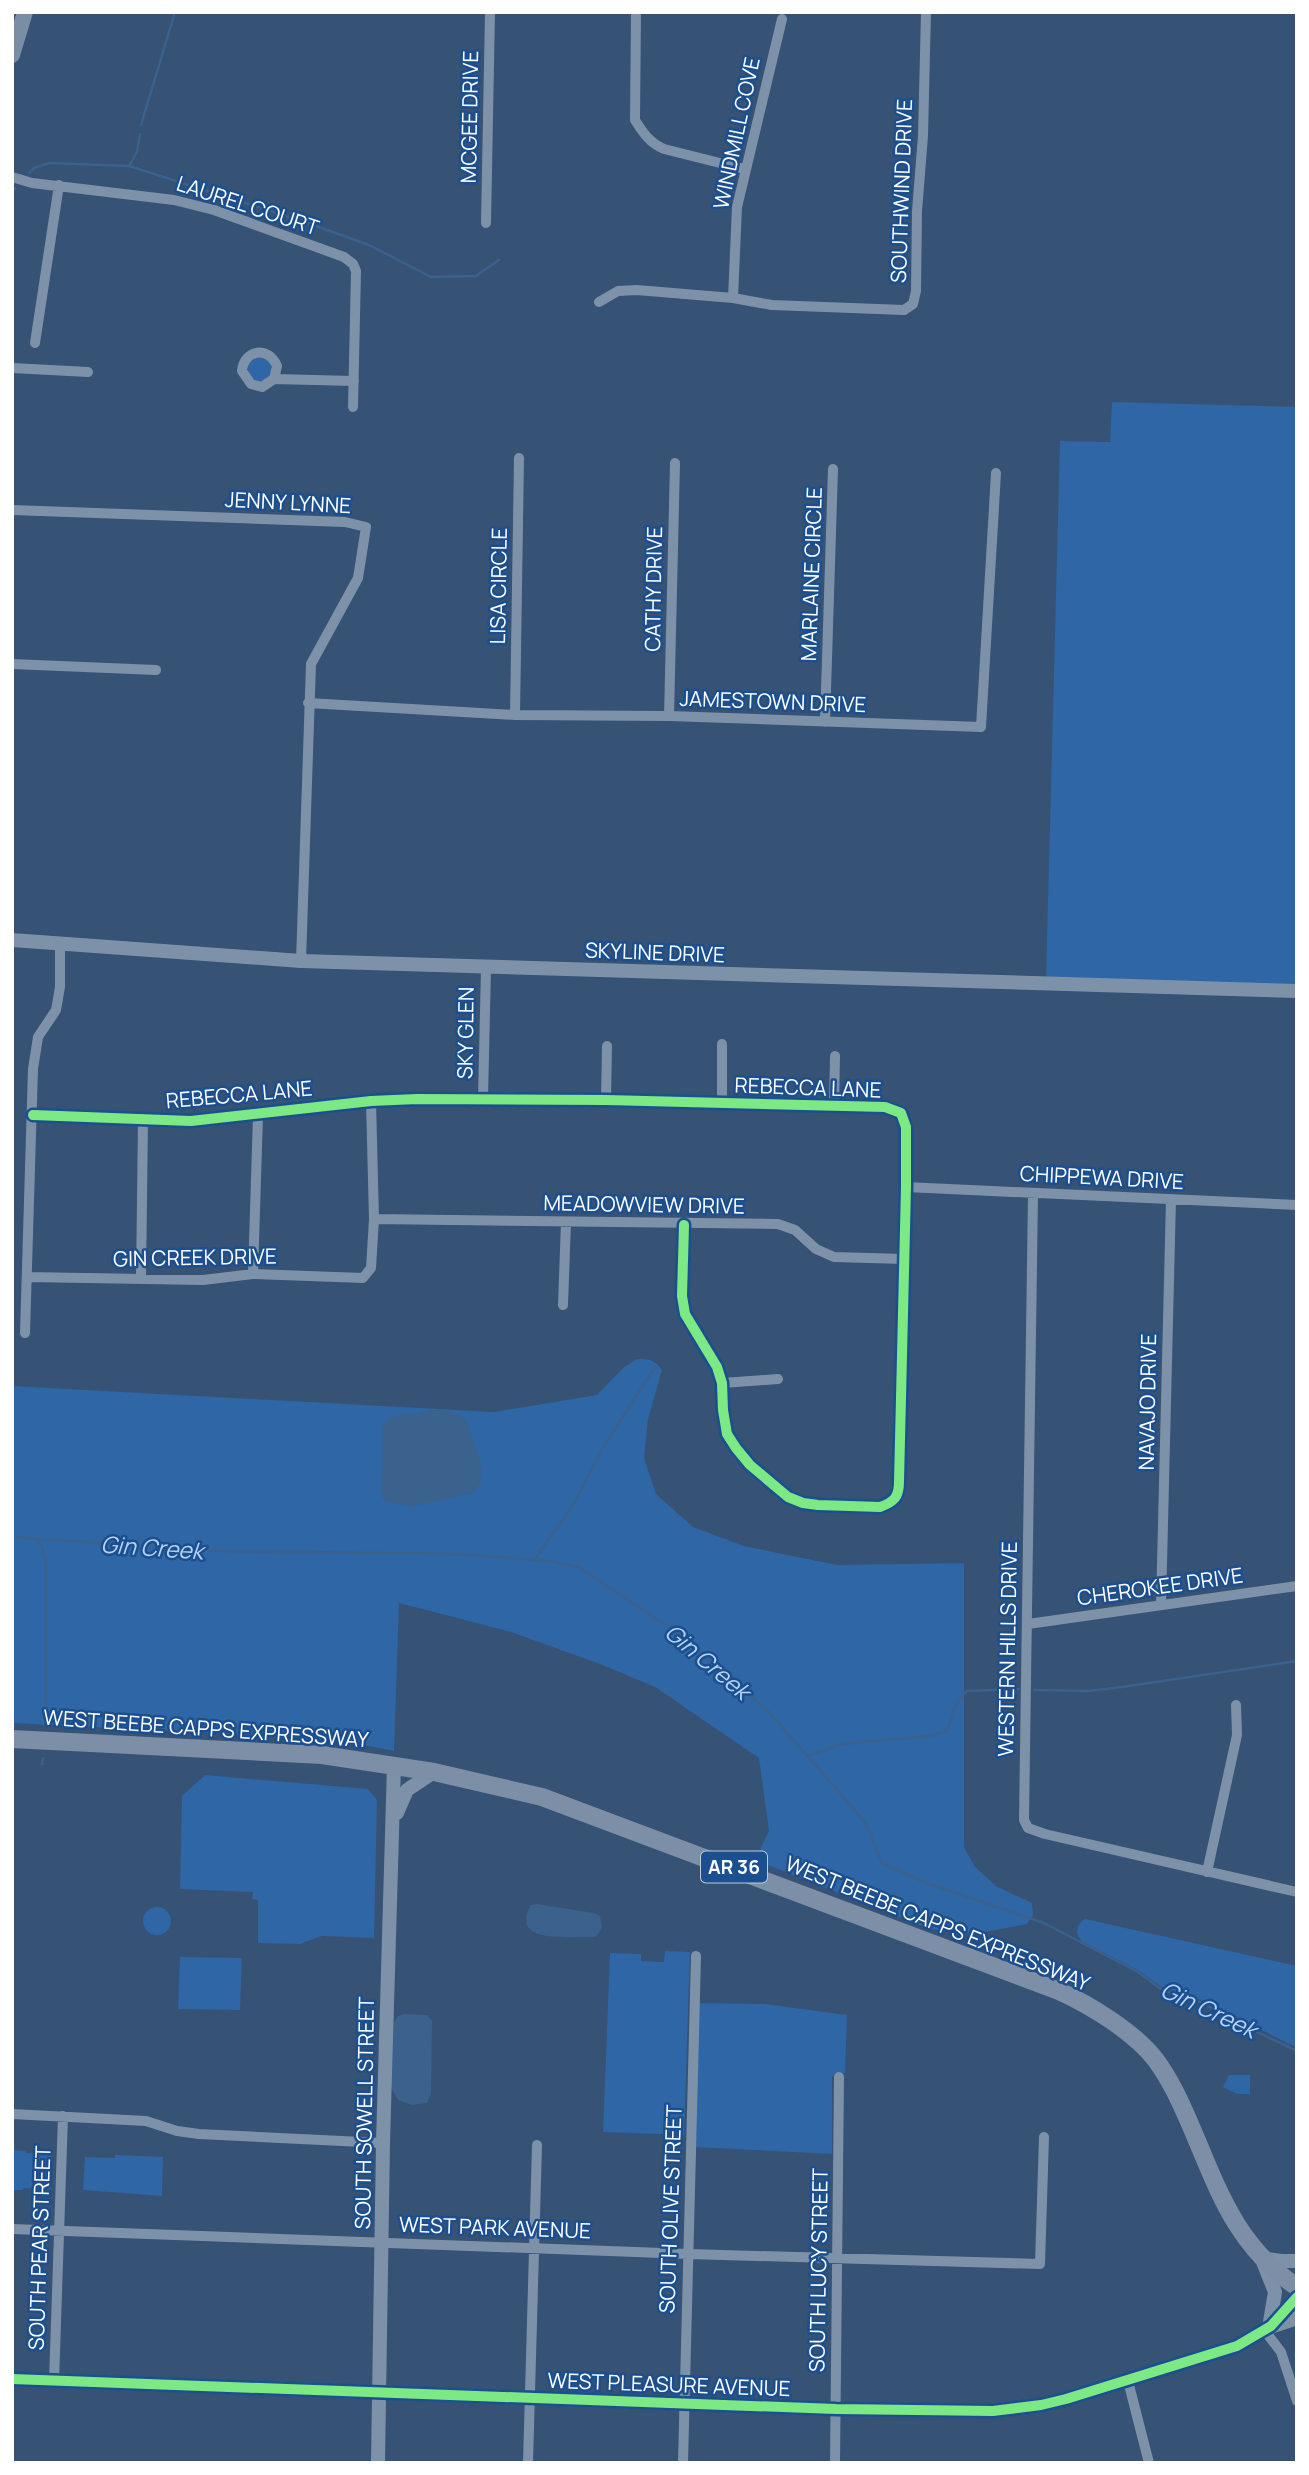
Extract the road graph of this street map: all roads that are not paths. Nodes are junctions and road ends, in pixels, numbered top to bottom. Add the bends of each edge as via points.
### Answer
1 (490, 12) edge
2 (636, 12) edge
3 (926, 12) edge
4 (20, 17) edge
5 (782, 19) dead end
6 (12, 55) edge
7 (744, 169) junction
8 (12, 177) edge
9 (59, 185) junction
10 (486, 223) dead end
11 (733, 298) junction
12 (599, 302) dead end
13 (35, 343) dead end
14 (12, 368) edge
15 (88, 372) dead end
16 (274, 379) dead end
17 (354, 381) junction
18 (353, 407) dead end
19 (519, 458) dead end
20 (675, 463) dead end
21 (833, 468) dead end
22 (996, 473) dead end
23 (12, 510) edge
24 (12, 664) edge
25 (156, 670) dead end
26 (308, 703) junction
27 (514, 715) junction
28 (669, 716) junction
29 (825, 722) junction
30 (12, 940) edge
31 (60, 943) junction
32 (301, 961) junction
33 (486, 968) junction
34 (1297, 992) edge
35 (722, 1044) dead end
36 (607, 1046) dead end
37 (835, 1056) dead end
38 (483, 1100) junction
39 (606, 1100) junction
40 (371, 1101) junction
41 (722, 1103) junction
42 (834, 1106) junction
43 (33, 1115) junction
44 (258, 1115) junction
45 (143, 1120) junction
46 (906, 1187) junction
47 (1033, 1194) junction
48 (1171, 1199) junction
49 (1297, 1205) edge
50 (374, 1219) junction
51 (566, 1222) junction
52 (684, 1224) junction
53 (904, 1259) junction
54 (253, 1274) junction
55 (27, 1277) junction
56 (141, 1279) junction
57 (563, 1306) dead end
58 (25, 1333) dead end
59 (778, 1379) dead end
60 (722, 1383) junction
61 (1297, 1586) edge
62 (1161, 1605) junction
63 (1028, 1624) junction
64 (1237, 1705) dead end
65 (12, 1739) edge
66 (394, 1765) junction
67 (433, 1772) junction
68 (392, 1828) junction
69 (1207, 1872) junction
70 (1297, 1892) edge
71 (696, 1956) dead end
72 (839, 2077) dead end
73 (12, 2114) edge
74 (63, 2116) junction
75 (1044, 2137) dead end
76 (383, 2143) junction
77 (537, 2145) dead end
78 (12, 2229) edge
79 (58, 2231) junction
80 (382, 2243) junction
81 (533, 2248) junction
82 (689, 2254) junction
83 (837, 2256) junction
84 (1260, 2258) junction
85 (1297, 2261) edge
86 (1297, 2287) edge
87 (1297, 2297) edge
88 (1297, 2318) edge
89 (1267, 2329) junction
90 (12, 2379) edge
91 (54, 2381) junction
92 (1128, 2381) junction
93 (379, 2393) junction
94 (530, 2399) junction
95 (1297, 2401) edge
96 (684, 2404) junction
97 (836, 2409) junction
98 (378, 2463) edge
99 (528, 2463) edge
100 (683, 2463) edge
101 (835, 2463) edge
102 (1149, 2463) edge

1 - 10 street, MCGEE DRIVE
2 - 7 street via 635,120 642,132 664,149
3 - 11 street, SOUTHWIND DRIVE via 913,304 904,310 772,305
4 - 6 main road
5 - 7 street, WINDMILL COVE
7 - 11 street, WINDMILL COVE via 737,207
8 - 9 street, LAUREL COURT
9 - 13 street
9 - 17 street, LAUREL COURT via 214,209 344,257 356,271
11 - 12 street, SOUTHWIND DRIVE via 637,290 618,291
14 - 15 street
16 - 17 street
17 - 18 street, LAUREL COURT
19 - 27 street, LISA CIRCLE
20 - 28 street, CATHY DRIVE
21 - 29 street, MARLAINE CIRCLE
22 - 29 street, JAMESTOWN DRIVE via 981,727
23 - 26 street, JENNY LYNNE via 345,522 366,527 358,578 311,664
24 - 25 street
26 - 27 street, JAMESTOWN DRIVE
26 - 32 street, JENNY LYNNE
27 - 28 street, JAMESTOWN DRIVE
28 - 29 street, JAMESTOWN DRIVE
30 - 31 street, SKYLINE DRIVE
31 - 32 street, SKYLINE DRIVE
31 - 43 street via 55,1010 38,1037
32 - 33 street, SKYLINE DRIVE
33 - 34 street, SKYLINE DRIVE
33 - 38 street, SKY GLEN
35 - 41 street
36 - 39 street
37 - 42 street
38 - 39 street, REBECCA LANE
38 - 40 street, REBECCA LANE
39 - 41 street, REBECCA LANE
40 - 44 street, REBECCA LANE
40 - 50 street
41 - 42 street, REBECCA LANE
42 - 46 street, REBECCA LANE via 885,1107 901,1113 906,1126
43 - 45 street, REBECCA LANE
43 - 55 street
44 - 45 street, REBECCA LANE
44 - 54 street
45 - 56 street
46 - 47 street, CHIPPEWA DRIVE
46 - 53 street, REBECCA LANE
47 - 48 street, CHIPPEWA DRIVE
47 - 63 street, WESTERN HILLS DRIVE
48 - 49 street, CHIPPEWA DRIVE
48 - 62 street, NAVAJO DRIVE
50 - 51 street, MEADOWVIEW DRIVE
50 - 54 street, GIN CREEK DRIVE via 371,1268 363,1278
51 - 52 street, MEADOWVIEW DRIVE
51 - 57 street
52 - 53 street, MEADOWVIEW DRIVE via 778,1224 795,1230 834,1258
52 - 60 street, REBECCA LANE via 685,1314
53 - 60 street, REBECCA LANE via 899,1491 889,1504 818,1505 788,1497 750,1465 727,1434
54 - 56 street, GIN CREEK DRIVE via 203,1280
55 - 56 street, GIN CREEK DRIVE
55 - 58 street
59 - 60 street
61 - 62 street, CHEROKEE DRIVE
62 - 63 street, CHEROKEE DRIVE
63 - 69 street, WESTERN HILLS DRIVE via 1023,1808 1028,1828
64 - 69 street via 1237,1735
65 - 66 main road, WEST BEEBE CAPPS EXPRESSWAY / AR 36 via 322,1755
66 - 67 main road, WEST BEEBE CAPPS EXPRESSWAY / AR 36
66 - 68 street, SOUTH SOWELL STREET
67 - 68 street via 407,1790
67 - 84 main road, WEST BEEBE CAPPS EXPRESSWAY / AR 36 via 565,1804 1085,2004 1154,2057 1175,2090 1227,2208
68 - 76 street, SOUTH SOWELL STREET
69 - 70 street, WESTERN HILLS DRIVE
71 - 82 street, SOUTH OLIVE STREET
72 - 83 street, SOUTH LUCY STREET
73 - 74 street
74 - 76 street via 146,2121 199,2134
74 - 79 street, SOUTH PEAR STREET
75 - 83 street, WEST PARK AVENUE via 1040,2264
76 - 80 street, SOUTH SOWELL STREET
77 - 81 street
78 - 79 street, WEST PARK AVENUE
79 - 80 street, WEST PARK AVENUE
79 - 91 street, SOUTH PEAR STREET
80 - 81 street, WEST PARK AVENUE
80 - 93 street, SOUTH SOWELL STREET
81 - 82 street, WEST PARK AVENUE
81 - 94 street
82 - 83 street, WEST PARK AVENUE
82 - 96 street, SOUTH OLIVE STREET
83 - 97 street, SOUTH LUCY STREET
84 - 85 street
84 - 86 main road, WEST BEEBE CAPPS EXPRESSWAY / AR 36
84 - 89 street via 1275,2292
87 - 89 street, WEST PLEASURE AVENUE
88 - 89 street
89 - 92 street, WEST PLEASURE AVENUE via 1224,2352
89 - 95 street via 1281,2352
90 - 91 street, WEST PLEASURE AVENUE
91 - 93 street, WEST PLEASURE AVENUE
92 - 97 street, WEST PLEASURE AVENUE via 1018,2409
92 - 102 street
93 - 94 street, WEST PLEASURE AVENUE
93 - 98 street, SOUTH SOWELL STREET
94 - 96 street, WEST PLEASURE AVENUE
94 - 99 street
96 - 97 street, WEST PLEASURE AVENUE
96 - 100 street, SOUTH OLIVE STREET
97 - 101 street, SOUTH LUCY STREET

